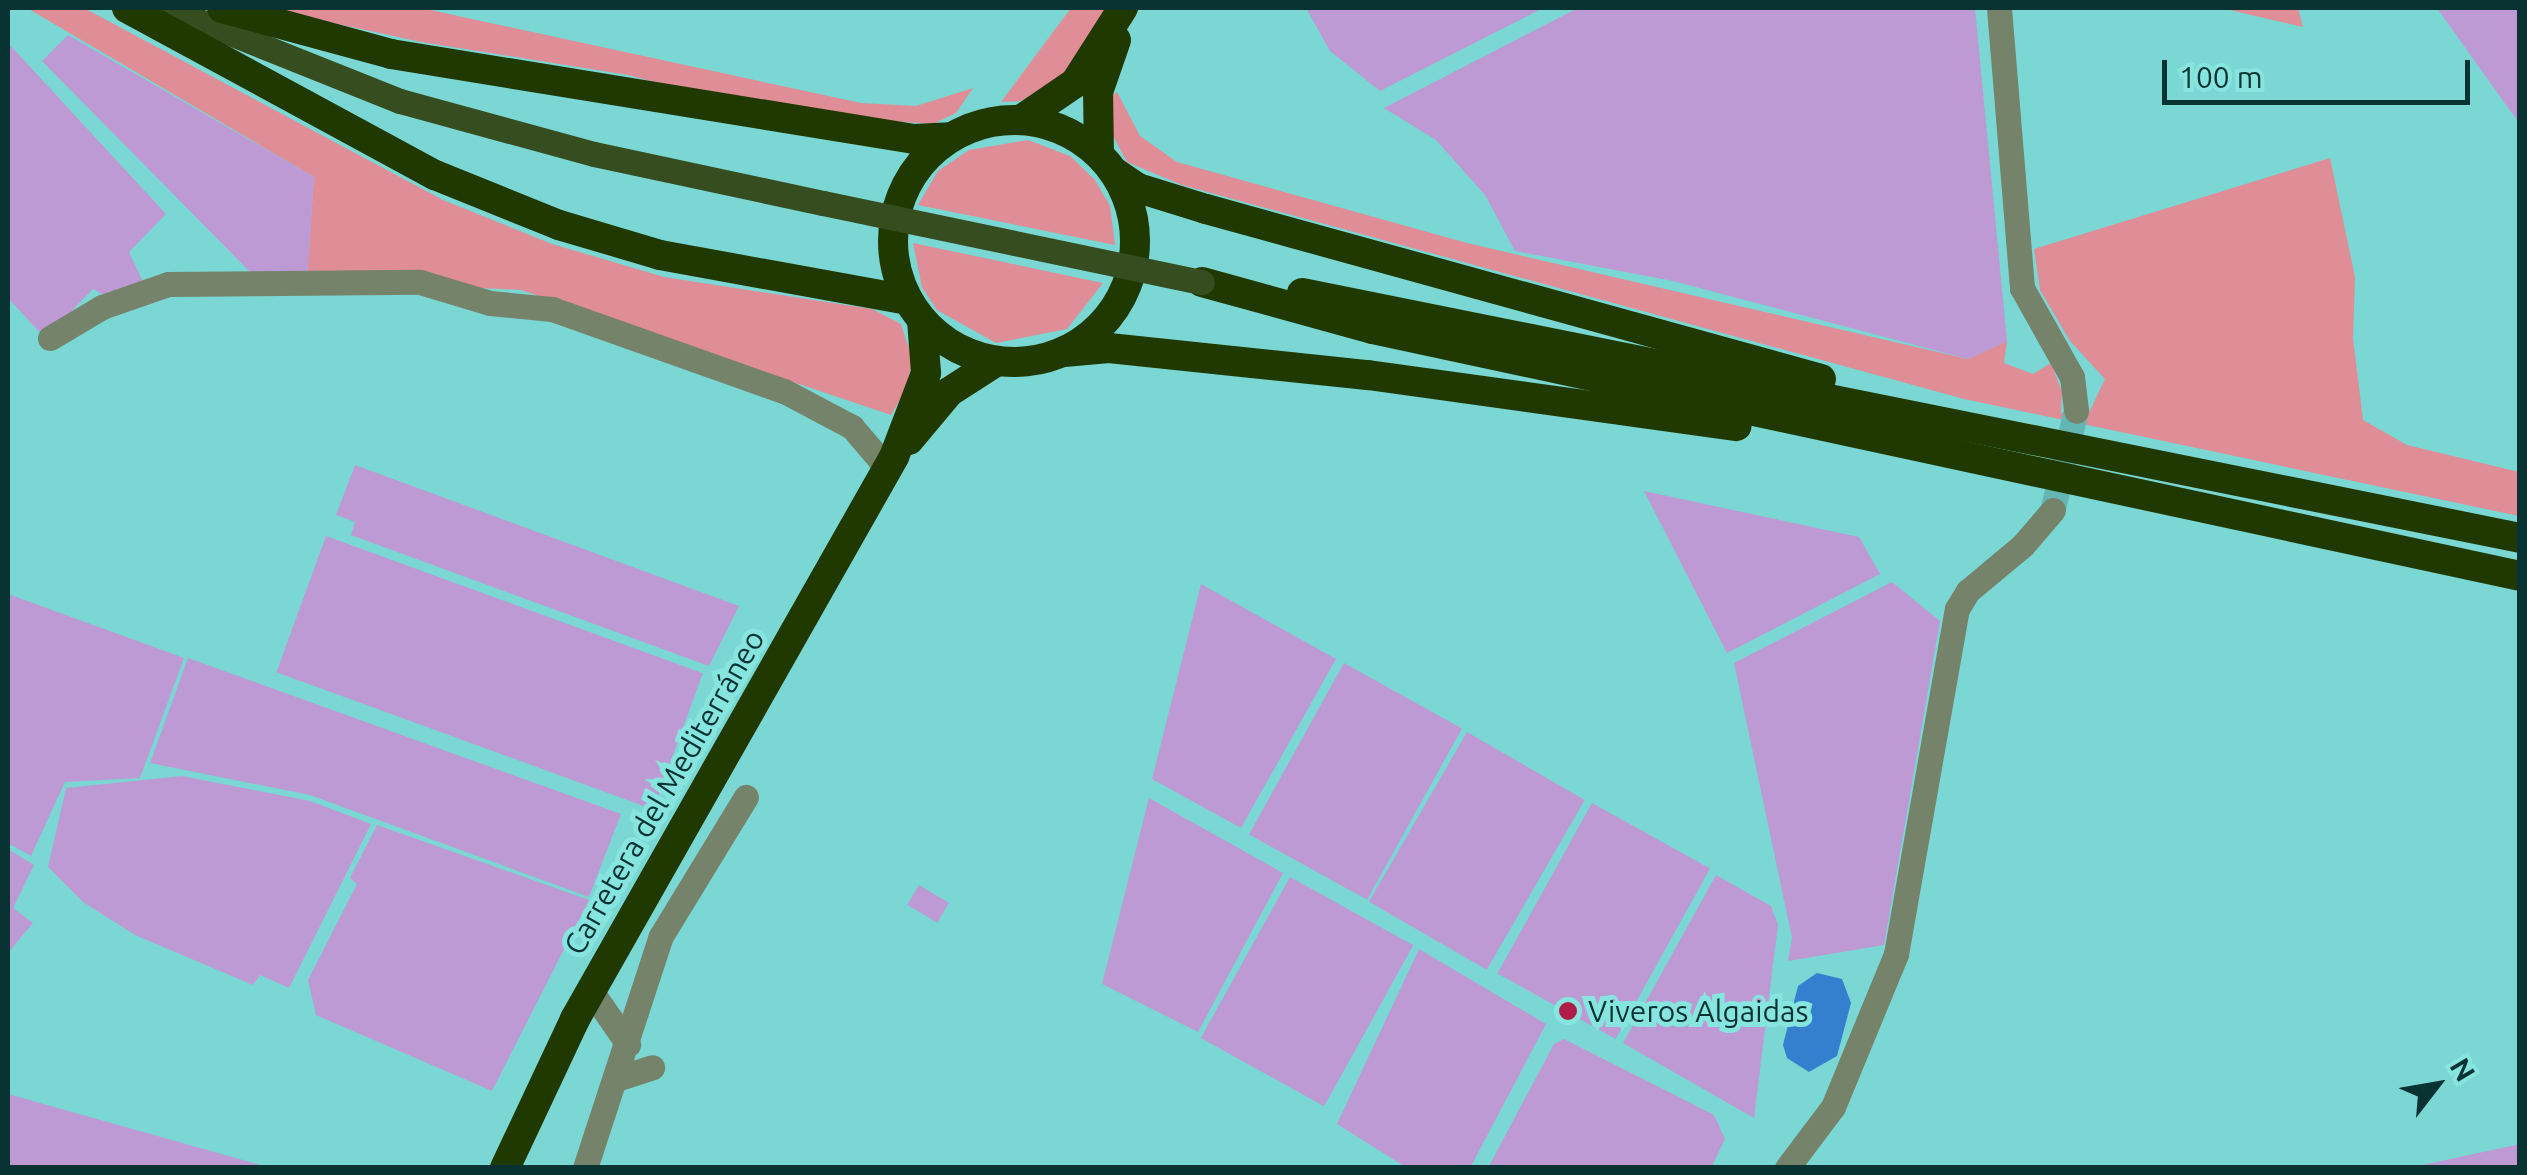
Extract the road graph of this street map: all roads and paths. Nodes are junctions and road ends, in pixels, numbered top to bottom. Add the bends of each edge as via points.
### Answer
1 (127, 8) edge
2 (167, 8) edge
3 (222, 8) edge
4 (1124, 8) edge
5 (1999, 8) edge
6 (1022, 119) junction
7 (950, 137) junction
8 (1106, 163) junction
9 (1202, 282) junction
10 (915, 310) junction
11 (50, 338) dead end
12 (1064, 352) junction
13 (997, 362) junction
14 (2076, 411) tunnel mouth
15 (2032, 436) junction
16 (890, 463) junction
17 (1999, 465) junction
18 (2053, 510) tunnel mouth
19 (2520, 538) edge
20 (2520, 576) edge
21 (746, 797) dead end
22 (592, 991) junction
23 (628, 1044) junction
24 (652, 1067) dead end
25 (616, 1080) junction
26 (505, 1168) edge
27 (585, 1168) edge
28 (1786, 1168) edge

1 - 10 highway via 435,175 559,225 660,255
2 - 9 main road, bridge via 400,101 594,154
3 - 7 highway via 391,54 914,139
4 - 6 highway via 1075,83
4 - 8 highway via 1098,92
5 - 14 street via 2022,288 2072,377
6 - 7 highway via 985,122
6 - 8 highway via 1063,131
7 - 10 highway via 922,161 902,192 893,228 895,265
8 - 12 highway via 1136,238 1131,274 1117,306 1094,333
8 - 15 highway via 1138,188 1206,210
9 - 15 highway via 1398,310 1944,424
9 - 17 highway via 1373,329
10 - 13 highway via 969,354
10 - 16 highway, Carretera del Mediterráneo via 926,373
11 - 16 street via 102,306 168,284 420,282 490,303 552,308 784,391 852,427
12 - 13 highway
12 - 17 highway via 1109,348 1368,375
13 - 16 highway, Carretera del Mediterráneo via 949,392
15 - 19 highway
16 - 22 highway, Carretera del Mediterráneo
17 - 20 highway
18 - 28 street via 1957,609 1896,954 1833,1107
21 - 23 street via 661,936
22 - 23 street
22 - 26 highway, Carretera del Mediterráneo
23 - 25 street
24 - 25 street
25 - 27 street

